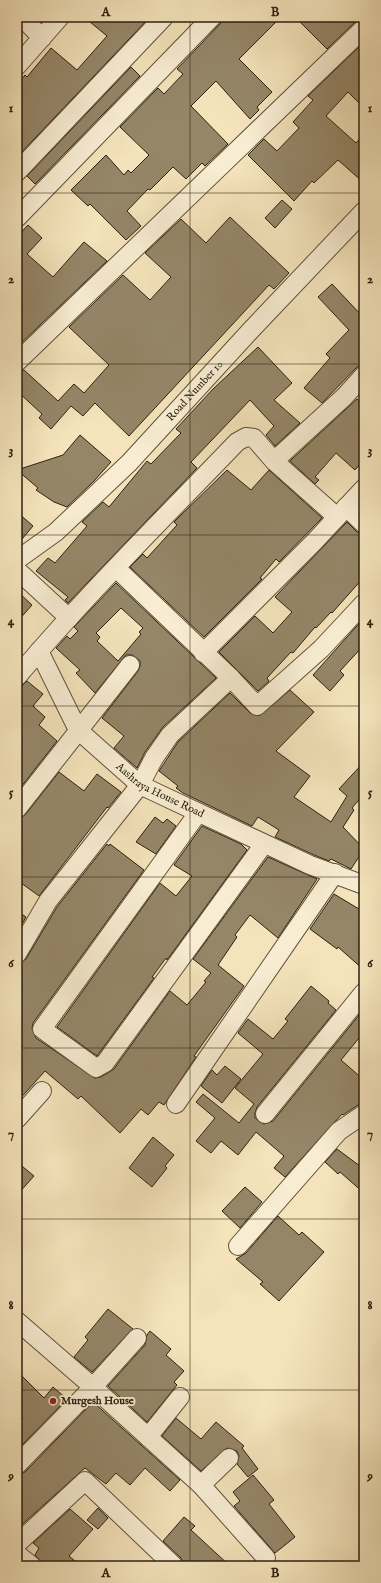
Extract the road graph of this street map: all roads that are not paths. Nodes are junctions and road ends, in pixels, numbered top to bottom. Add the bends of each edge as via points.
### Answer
1 (22, 17) edge
2 (60, 17) edge
3 (164, 17) edge
4 (212, 17) edge
5 (364, 28) edge
6 (42, 38) junction
7 (17, 66) edge
8 (17, 172) edge
9 (364, 212) edge
10 (17, 218) edge
11 (17, 362) edge
12 (364, 375) edge
13 (274, 460) junction
14 (364, 488) edge
15 (341, 512) junction
16 (364, 524) edge
17 (17, 560) edge
18 (116, 568) junction
19 (17, 570) edge
20 (364, 603) edge
21 (69, 618) junction
22 (39, 651) junction
23 (203, 653) junction
24 (130, 665) dead end
25 (17, 677) edge
26 (231, 678) junction
27 (78, 730) junction
28 (140, 785) junction
29 (17, 809) edge
30 (198, 813) junction
31 (264, 844) junction
32 (335, 873) junction
33 (364, 885) edge
34 (17, 954) edge
35 (364, 992) edge
36 (42, 1091) dead end
37 (176, 1104) dead end
38 (265, 1114) dead end
39 (364, 1114) edge
40 (17, 1119) edge
41 (238, 1246) dead end
42 (17, 1321) edge
43 (137, 1338) dead end
44 (93, 1387) junction
45 (180, 1397) dead end
46 (148, 1437) junction
47 (229, 1458) dead end
48 (17, 1465) edge
49 (201, 1485) junction
50 (17, 1544) edge
51 (17, 1554) edge
52 (266, 1558) dead end
53 (32, 1566) edge
54 (174, 1566) edge

1 - 6 street
2 - 6 street
3 - 8 street
4 - 10 street
5 - 11 street
6 - 7 street
9 - 17 street, Road Number 10 via 129,463 56,532
12 - 13 street via 344,397
13 - 15 street
13 - 18 street via 254,438 246,437 237,442
14 - 15 street
15 - 16 street
15 - 23 street
18 - 21 street
18 - 23 street
19 - 21 street
20 - 26 street via 321,649 257,706
21 - 22 street
22 - 25 street
22 - 27 street, Aashraya House Road
23 - 26 street
24 - 27 street
26 - 28 street via 170,735
27 - 28 street, Aashraya House Road
27 - 29 street
28 - 30 street, Aashraya House Road
28 - 34 street via 48,901
30 - 31 street, Aashraya House Road
30 - 31 street via 42,1029 96,1068 105,1063
31 - 32 street, Aashraya House Road via 310,866
32 - 33 street, Aashraya House Road
32 - 37 street
35 - 38 street
36 - 40 street
39 - 41 street via 339,1131
42 - 44 street
43 - 44 street
44 - 46 street
44 - 48 street
45 - 46 street
46 - 49 street
47 - 49 street
49 - 52 street
50 - 54 street via 85,1481
51 - 53 street

